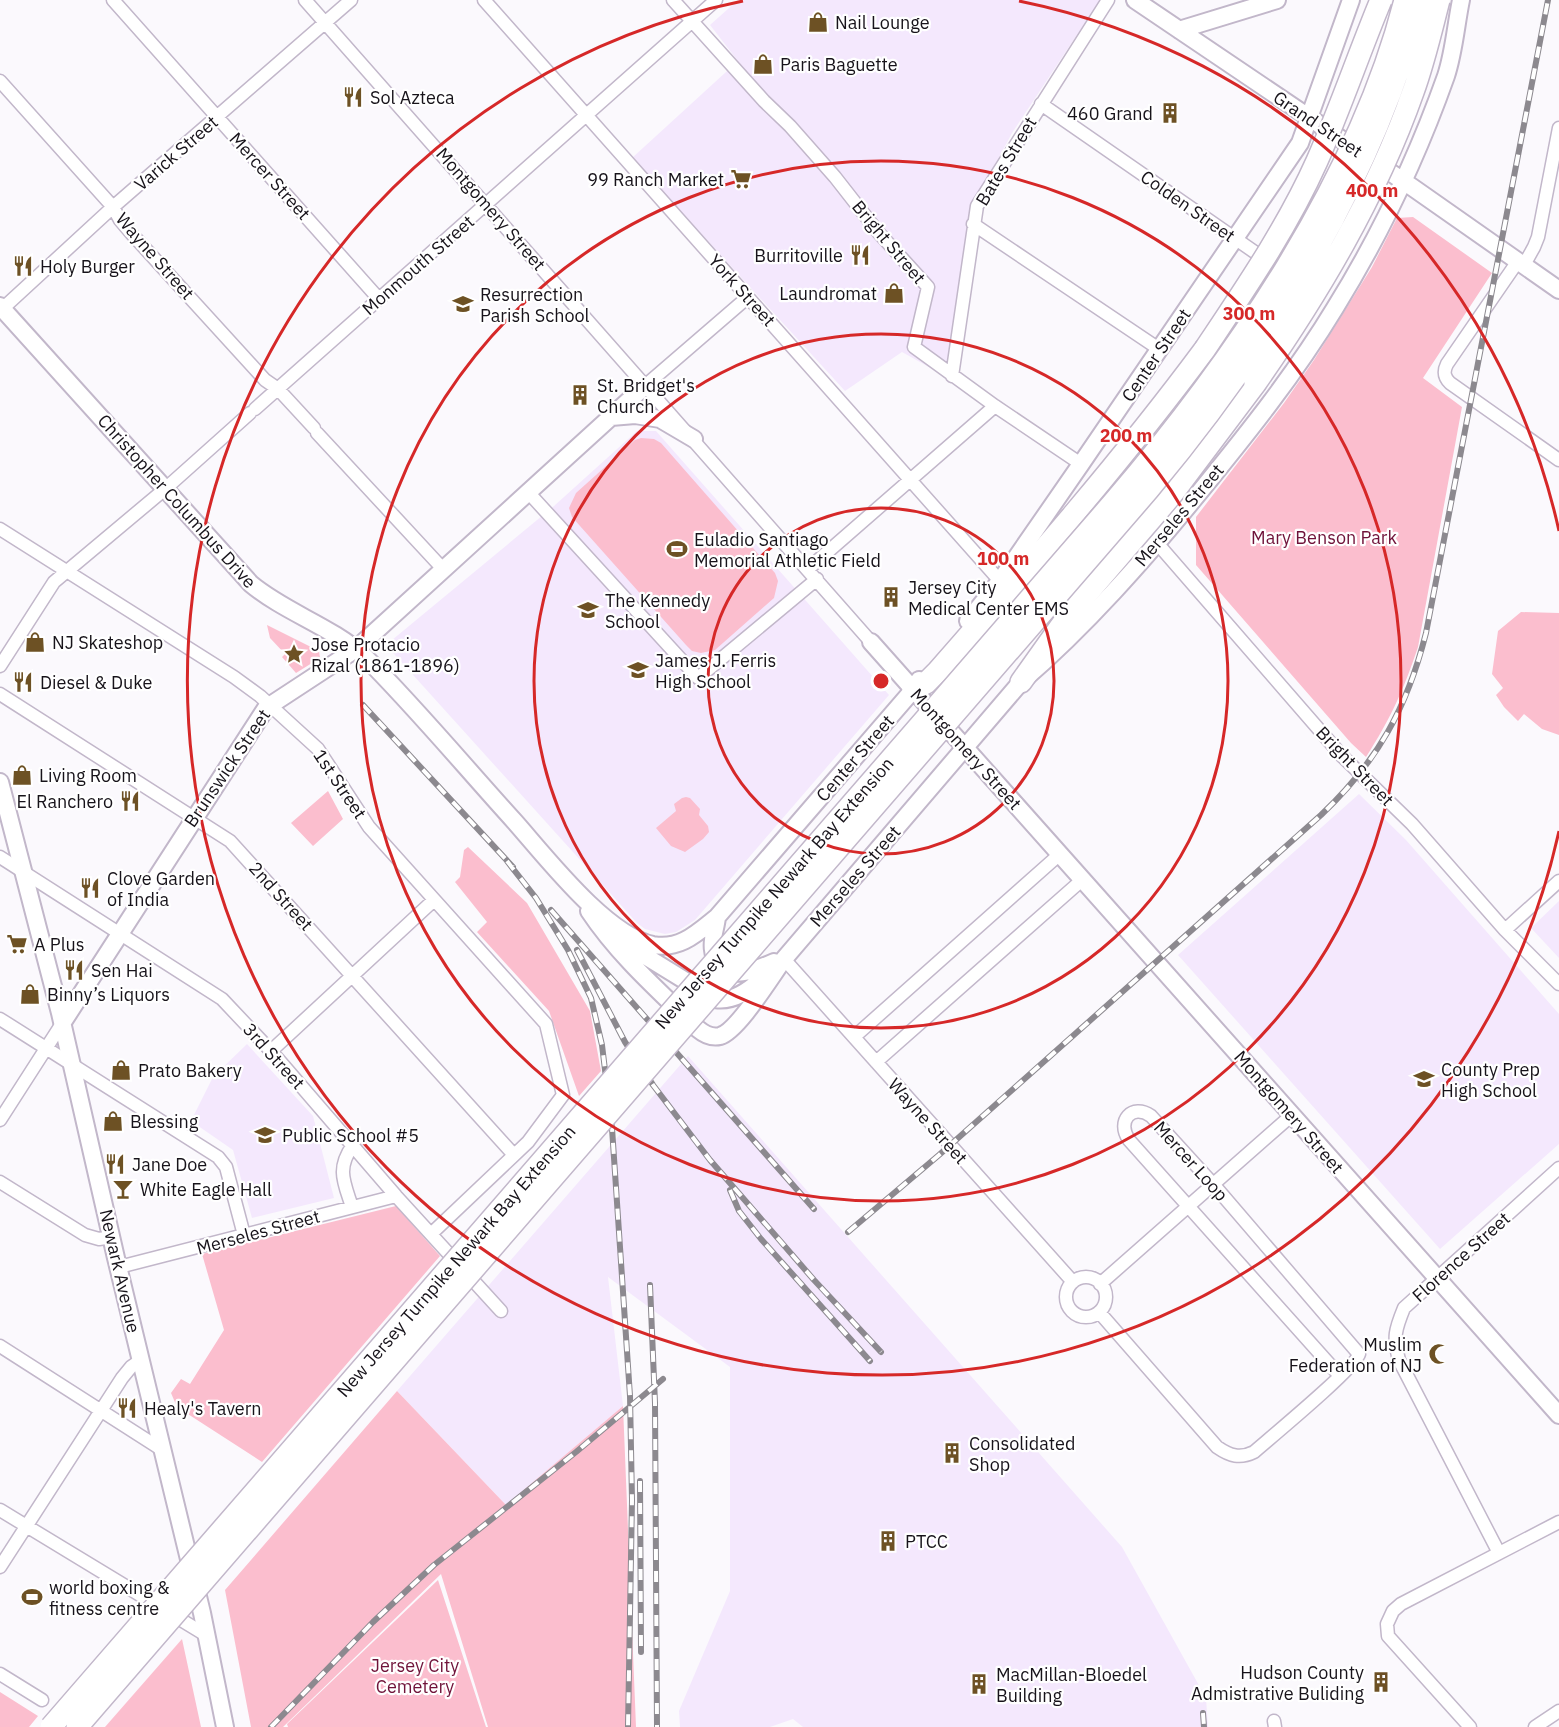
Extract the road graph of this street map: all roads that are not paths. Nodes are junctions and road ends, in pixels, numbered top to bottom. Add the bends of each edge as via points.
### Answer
1 (113, 0) edge
2 (305, 0) edge
3 (351, 0) edge
4 (484, 0) edge
5 (673, 0) edge
6 (716, 0) edge
7 (1108, 0) edge
8 (1135, 0) edge
9 (1277, 0) edge
10 (1351, 0) edge
11 (1381, 0) edge
12 (1405, 0) edge
13 (1420, 0) edge
14 (1439, 0) edge
15 (1461, 0) edge
16 (692, 21) junction
17 (325, 22) junction
18 (1179, 30) junction
19 (0, 81) edge
20 (1041, 104) junction
21 (587, 114) junction
22 (217, 117) junction
23 (1308, 118) junction
24 (1559, 128) edge
25 (1403, 182) junction
26 (487, 205) junction
27 (113, 207) junction
28 (973, 224) junction
29 (1236, 239) junction
30 (1521, 263) junction
31 (1559, 290) edge
32 (748, 297) junction
33 (379, 299) junction
34 (1336, 307) junction
35 (1, 308) edge
36 (1159, 349) junction
37 (952, 376) junction
38 (646, 385) junction
39 (278, 389) junction
40 (995, 406) junction
41 (611, 417) junction
42 (694, 439) junction
43 (1559, 460) edge
44 (1081, 464) junction
45 (910, 479) junction
46 (165, 489) junction
47 (528, 492) junction
48 (1157, 512) junction
49 (0, 529) edge
50 (1157, 543) junction
51 (808, 569) junction
52 (442, 570) junction
53 (67, 571) junction
54 (817, 579) junction
55 (1000, 581) junction
56 (871, 642) joint
57 (356, 649) junction
58 (0, 666) edge
59 (1021, 682) junction
60 (914, 690) junction
61 (0, 694) edge
62 (269, 705) junction
63 (965, 748) junction
64 (0, 782) edge
65 (194, 818) junction
66 (1060, 854) junction
67 (0, 857) edge
68 (24, 873) junction
69 (1082, 880) junction
70 (1559, 881) edge
71 (570, 883) junction
72 (434, 900) junction
73 (585, 905) junction
74 (717, 917) junction
75 (1505, 930) junction
76 (120, 933) junction
77 (783, 959) junction
78 (353, 975) junction
79 (1559, 984) edge
80 (0, 1019) edge
81 (63, 1022) junction
82 (854, 1037) junction
83 (46, 1048) junction
84 (271, 1051) junction
85 (876, 1062) junction
86 (73, 1065) junction
87 (1292, 1114) junction
88 (0, 1120) edge
89 (353, 1145) junction
90 (514, 1155) junction
91 (1559, 1168) edge
92 (0, 1182) edge
93 (1213, 1184) junction
94 (396, 1196) junction
95 (1189, 1206) junction
96 (352, 1207) junction
97 (431, 1234) junction
98 (244, 1235) junction
99 (112, 1237) junction
100 (119, 1268) junction
101 (1437, 1277) junction
102 (1073, 1282) junction
103 (1100, 1284) junction
104 (501, 1311) dead end
105 (1099, 1312) junction
106 (0, 1346) edge
107 (141, 1360) junction
108 (1340, 1376) junction
109 (101, 1411) junction
110 (1559, 1414) edge
111 (164, 1451) junction
112 (0, 1510) edge
113 (1559, 1522) edge
114 (26, 1527) junction
115 (1499, 1553) junction
116 (0, 1567) edge
117 (206, 1635) junction
118 (0, 1674) edge
119 (42, 1700) dead end
120 (1559, 1711) edge
121 (51, 1727) edge
122 (76, 1727) edge
123 (225, 1727) edge
124 (1470, 1727) edge
125 (1535, 1727) edge

1 - 22 street, Mercer Street
2 - 17 street, Montgomery Street
3 - 17 street, Varick Street
4 - 21 street, York Street
5 - 16 street, Bright Street
6 - 16 street, Monmouth Street
7 - 20 street, Bates Street
8 - 18 main road, Grand Street
9 - 18 main road
10 - 23 main road, Center Street
11 - 60 highway, bridge via 1317,161 1293,209 1205,349 1076,513 938,671
12 - 121 highway, New Jersey Turnpike Newark Bay Extension, bridge via 1369,105 1324,201 1256,314 1174,428 1102,516
13 - 122 highway, New Jersey Turnpike Newark Bay Extension, bridge via 1380,123 1349,192 1267,330 1184,447
14 - 48 highway, bridge via 1413,92 1345,241 1255,384
15 - 25 main road, Merseles Street via 1447,73
16 - 21 street, Monmouth Street
16 - 37 street, Bright Street via 790,126 928,287 914,347
17 - 22 street, Varick Street
17 - 26 street, Montgomery Street
18 - 23 main road, Grand Street
19 - 27 street, Wayne Street
20 - 28 street, Bates Street via 977,206
20 - 29 street, Colden Street
21 - 26 street, Monmouth Street
21 - 32 street, York Street
22 - 27 street, Varick Street
22 - 33 street, Mercer Street
23 - 25 main road, Grand Street
23 - 29 main road, Center Street via 1300,143
24 - 30 street via 1538,237
25 - 30 main road, Grand Street
25 - 34 main road, Merseles Street
26 - 33 street, Monmouth Street
26 - 38 street, Montgomery Street
27 - 35 street, Varick Street
27 - 39 street, Wayne Street via 131,233 265,380
28 - 36 street
28 - 37 street, Bates Street
29 - 34 street, Colden Street
29 - 36 main road, Center Street
30 - 31 main road, Grand Street
30 - 43 street via 1447,364 1444,376
32 - 38 street, Brunswick Street
32 - 45 street, York Street
33 - 39 street, Monmouth Street
34 - 50 main road, Merseles Street via 1250,430
35 - 46 main road, Christopher Columbus Drive
36 - 44 main road, Center Street
37 - 40 street, Bright Street
38 - 41 main road, Brunswick Street
38 - 42 street, Montgomery Street
39 - 46 street, Monmouth Street
39 - 52 street, Wayne Street
40 - 44 street, Bright Street
40 - 45 street
41 - 42 main road via 660,419
41 - 47 main road, Brunswick Street
42 - 51 street, Montgomery Street
44 - 55 main road, Center Street
45 - 51 street
45 - 55 street, York Street
46 - 53 street, Monmouth Street
46 - 57 main road, Christopher Columbus Drive via 256,589
47 - 52 main road, Brunswick Street
47 - 54 street via 698,678
48 - 50 highway via 1153,534
48 - 59 highway via 1068,616
49 - 53 street, 1st Street
50 - 59 main road, Merseles Street via 1059,648
50 - 75 street, Bright Street via 1342,756 1412,824
51 - 54 street, Montgomery Street
52 - 57 main road, Brunswick Street
53 - 58 street, Monmouth Street via 54,582
53 - 62 street, 1st Street via 234,677
54 - 56 street, Montgomery Street
55 - 60 main road, Center Street
56 - 60 main road, Montgomery Street
57 - 62 main road, Brunswick Street
57 - 71 main road, Christopher Columbus Drive
59 - 63 main road, Merseles Street
60 - 63 main road, Montgomery Street
60 - 74 main road, Center Street
61 - 65 street, 2nd Street
62 - 65 main road, Brunswick Street
62 - 72 street, 1st Street via 318,749 363,820
63 - 66 main road, Montgomery Street
63 - 77 main road, Merseles Street
64 - 68 main road, Newark Avenue
65 - 76 main road, Brunswick Street
65 - 78 street, 2nd Street via 230,841
66 - 69 main road, Montgomery Street
66 - 82 street
67 - 68 street, 3rd Street
68 - 76 street, 3rd Street
68 - 81 main road, Newark Avenue
69 - 85 street
69 - 87 main road, Montgomery Street
70 - 75 street
71 - 73 main road, Christopher Columbus Drive
71 - 74 main road, Christopher Columbus Drive via 615,926 652,945 688,940
72 - 78 street
72 - 90 street, 1st Street via 546,1024 563,1095
73 - 77 main road, Christopher Columbus Drive via 626,945 715,999 734,998 747,991
73 - 77 main road, Christopher Columbus Drive via 622,956 698,1029 712,1036 720,1036 737,1022
74 - 77 main road via 713,950 718,963 727,971 743,973
75 - 79 street, Bright Street
76 - 81 main road, Brunswick Street
76 - 84 street, 3rd Street via 214,992
77 - 82 street, Wayne Street
78 - 84 street
78 - 90 street, 2nd Street
80 - 83 street
81 - 83 street, Brunswick Street
81 - 86 main road, Newark Avenue
82 - 85 street, Wayne Street
83 - 86 street
83 - 88 street, Brunswick Street
84 - 89 street, 3rd Street
85 - 102 street, Wayne Street
86 - 98 street via 218,1157 226,1167
86 - 99 main road, Newark Avenue
87 - 93 street
87 - 101 main road, Montgomery Street
89 - 94 street, 3rd Street
89 - 96 street via 342,1164
90 - 97 street
91 - 101 street, Florence Street
92 - 99 street via 85,1235
93 - 95 street
93 - 95 street, Mercer Loop via 1151,1116 1141,1111 1128,1116 1124,1130 1129,1140
93 - 108 street, Mercer Loop via 1359,1354
94 - 96 street, Merseles Street
94 - 97 street, 3rd Street
95 - 103 street
95 - 108 street, Mercer Loop
96 - 98 street, Merseles Street
97 - 104 street, 3rd Street
98 - 100 street, Merseles Street
99 - 100 main road, Newark Avenue
100 - 107 main road, Newark Avenue
101 - 110 main road, Montgomery Street
101 - 115 street, Florence Street via 1404,1308 1394,1340 1400,1360
102 - 103 street via 1086,1278
102 - 105 street via 1066,1295 1072,1311 1086,1317
103 - 105 street via 1105,1301
105 - 108 street, Mercer Loop via 1217,1447 1236,1457 1254,1452
106 - 109 street
107 - 109 street via 130,1367
107 - 111 main road, Newark Avenue
109 - 111 street
109 - 114 street
111 - 117 main road, Newark Avenue
112 - 114 street
113 - 115 street
114 - 116 street
114 - 117 street
115 - 124 street via 1401,1604 1387,1624 1394,1645
117 - 123 main road, Newark Avenue
118 - 119 street
120 - 125 street

